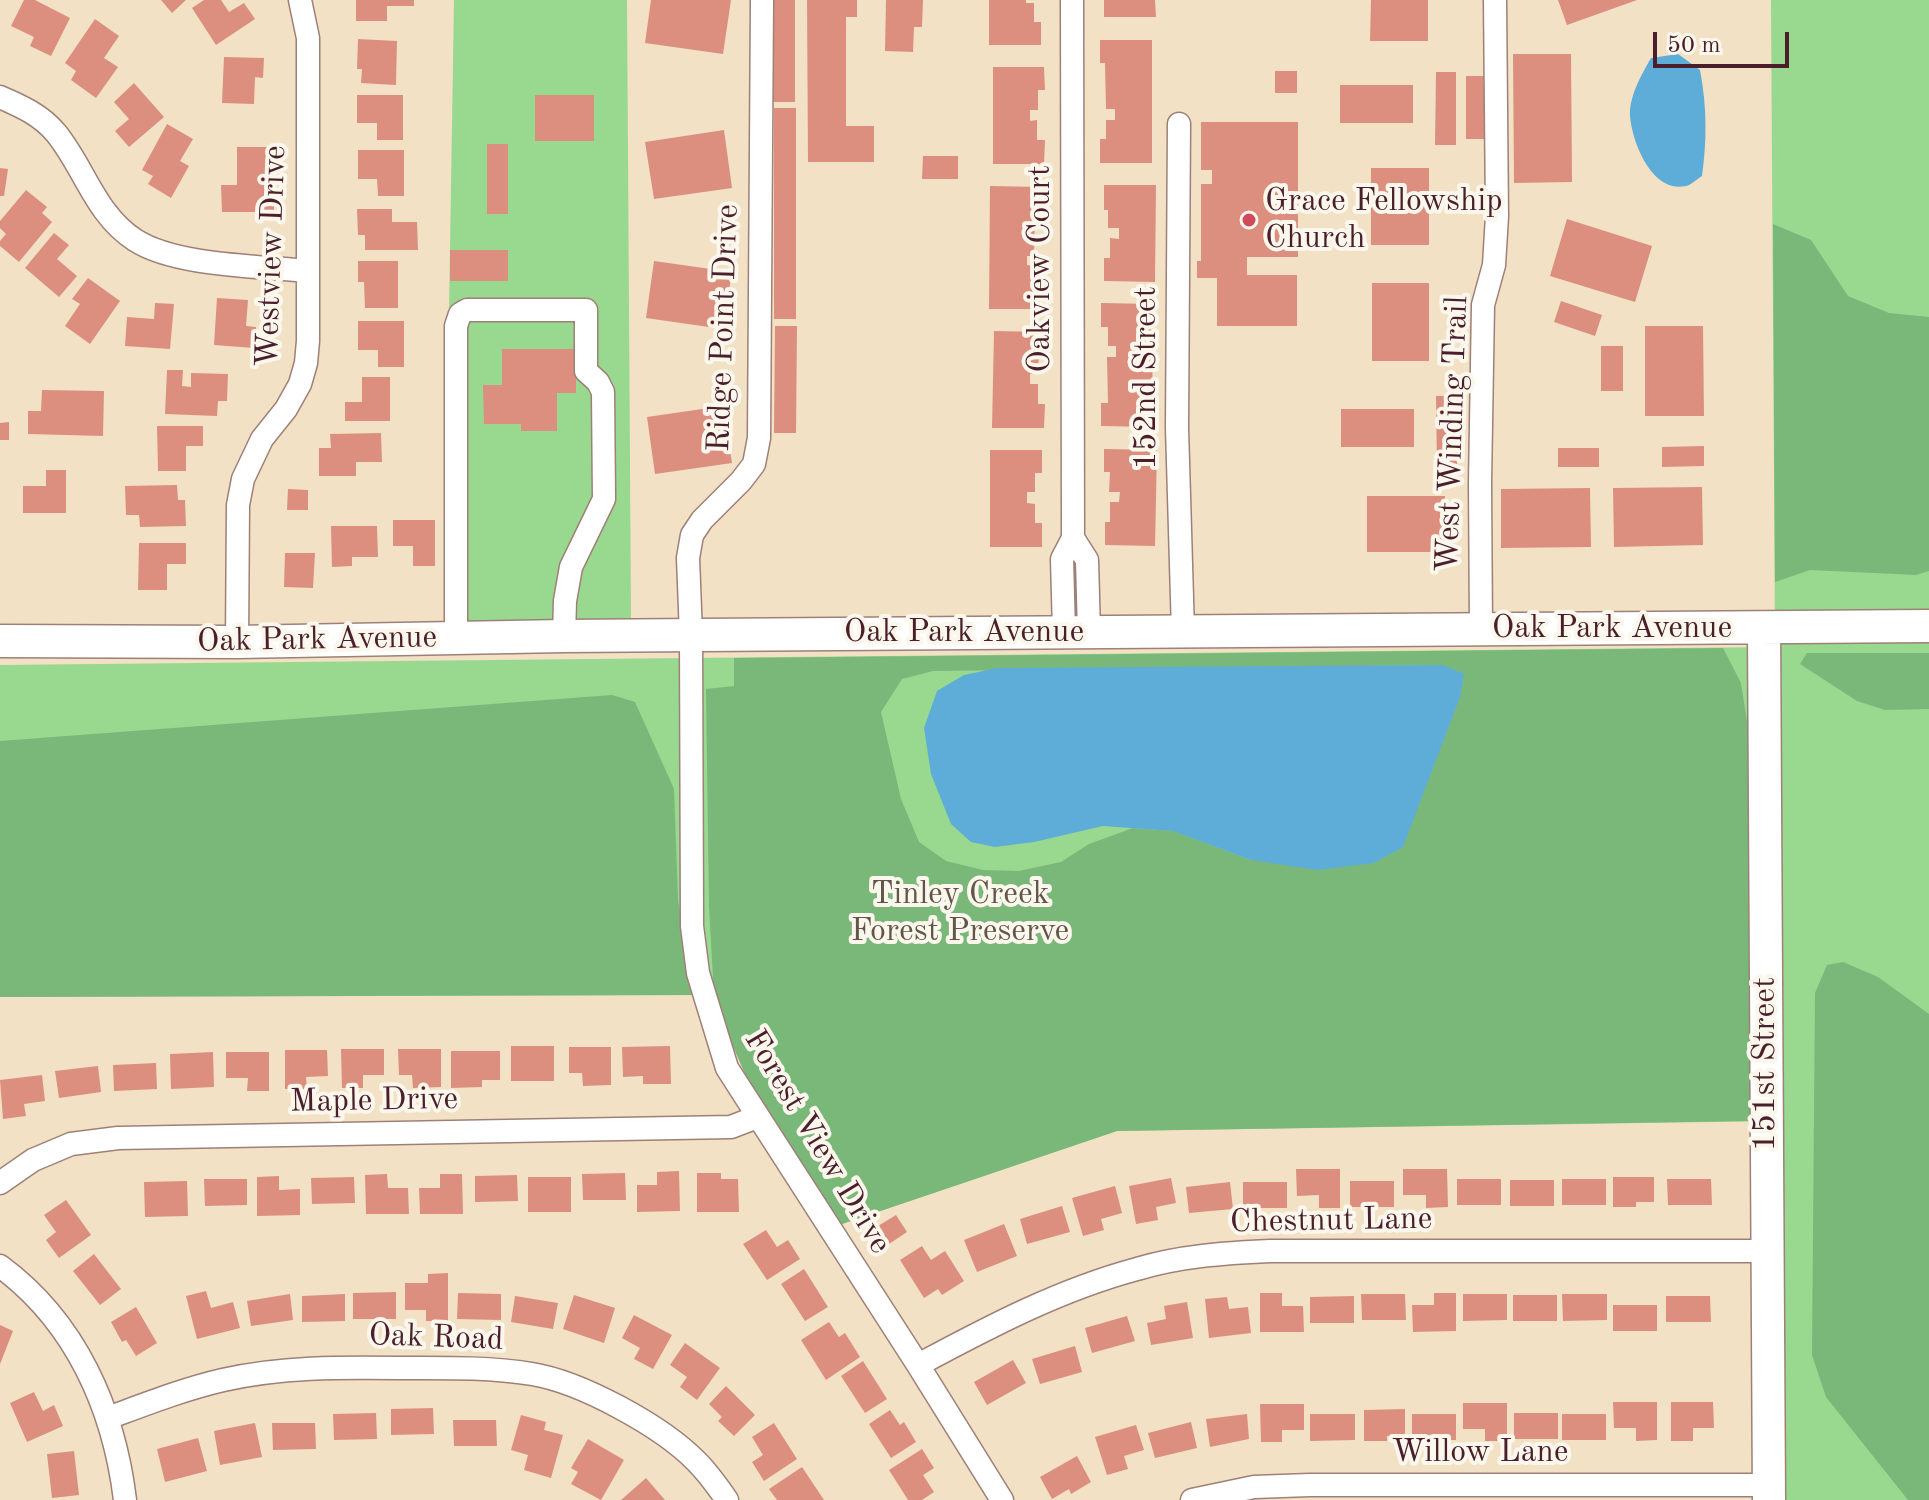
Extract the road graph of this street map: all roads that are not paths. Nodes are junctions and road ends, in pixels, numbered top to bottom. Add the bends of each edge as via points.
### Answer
1 (300, 0) edge
2 (762, 0) edge
3 (1072, 0) edge
4 (1495, 0) edge
5 (0, 97) edge
6 (1179, 124) dead end
7 (307, 271) junction
8 (1929, 626) edge
9 (1764, 628) junction
10 (1481, 630) junction
11 (1077, 632) junction
12 (1183, 632) junction
13 (691, 635) junction
14 (564, 636) junction
15 (456, 637) junction
16 (0, 641) edge
17 (237, 642) junction
18 (757, 1117) junction
19 (0, 1183) edge
20 (1768, 1251) junction
21 (0, 1266) edge
22 (918, 1365) junction
23 (108, 1418) junction
24 (1769, 1493) edge
25 (125, 1500) edge
26 (727, 1500) edge
27 (1002, 1500) edge
28 (1192, 1500) edge

1 - 7 street, Westview Drive via 308,38
2 - 13 street, Ridge Point Drive via 759,438 754,464 692,535
3 - 11 street, Oakview Court via 1073,538 1087,560
4 - 10 street, West Winding Trail via 1497,216 1494,265 1483,305
5 - 7 street via 40,117 56,133 104,211 135,239 174,255
6 - 12 street, 152nd Street via 1177,428
7 - 17 street, Westview Drive via 308,341 300,384 262,439 240,492
8 - 9 street, Oak Park Avenue
9 - 10 street, Oak Park Avenue
9 - 20 street, 151st Street
10 - 12 street, Oak Park Avenue
11 - 12 street, Oak Park Avenue
11 - 13 street, Oak Park Avenue
13 - 14 street, Oak Park Avenue
13 - 18 street, Forest View Drive via 692,926 698,973 727,1068
14 - 15 street, Oak Park Avenue
14 - 15 street via 571,567 604,499 603,392 586,371 586,310 467,310 456,326
15 - 17 street, Oak Park Avenue
16 - 17 street, Oak Park Avenue
18 - 19 street, Maple Drive via 731,1127 118,1138 71,1144 33,1160
18 - 22 street, Forest View Drive
20 - 22 street, Chestnut Lane via 1270,1251 1189,1258 1138,1268 1017,1313
20 - 24 street, 151st Street
21 - 23 street via 46,1308 70,1341 91,1374
22 - 27 street, Forest View Drive
23 - 25 street
23 - 26 street, Oak Road via 224,1379 267,1373 375,1367 536,1374 588,1392 664,1435 696,1461
24 - 28 street, Willow Lane via 1310,1485 1254,1487

